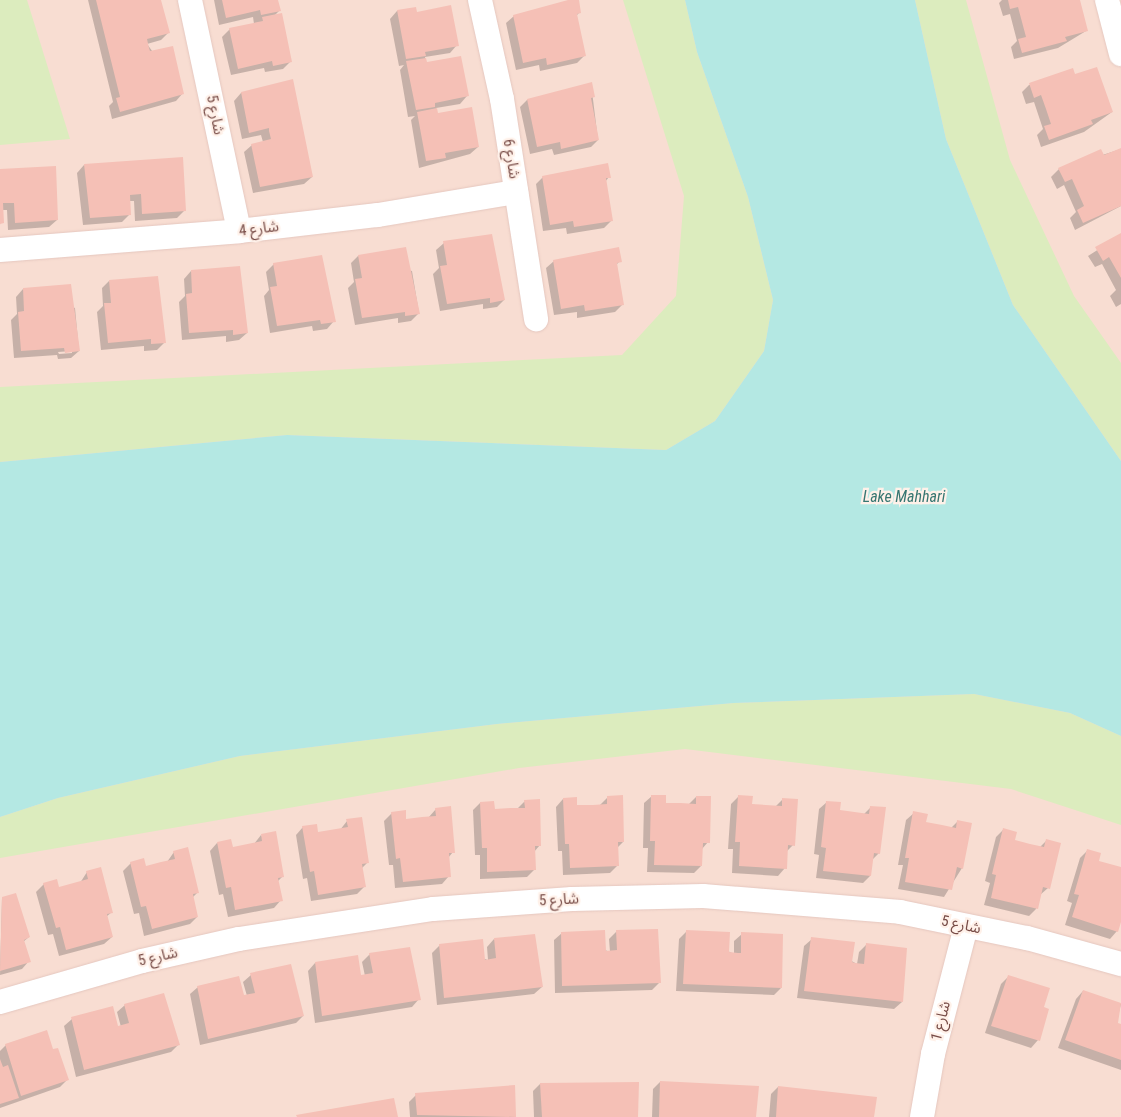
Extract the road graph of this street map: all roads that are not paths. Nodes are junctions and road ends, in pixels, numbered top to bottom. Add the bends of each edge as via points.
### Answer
1 (190, 0) edge
2 (480, 0) edge
3 (1107, 0) edge
4 (1121, 54) edge
5 (516, 192) junction
6 (239, 231) junction
7 (0, 250) edge
8 (536, 319) dead end
9 (966, 926) junction
10 (1121, 964) edge
11 (0, 1002) edge
12 (922, 1117) edge

1 - 6 street, شارع 5
2 - 5 street, شارع 6 via 502,99
3 - 4 street
5 - 6 street, شارع 4 via 378,214
5 - 8 street, شارع 6
6 - 7 street, شارع 4
9 - 10 street, شارع 5
9 - 11 street, شارع 5 via 900,912 704,896 572,899 433,909 239,939 142,961
9 - 12 street, شارع 1 via 933,1054

